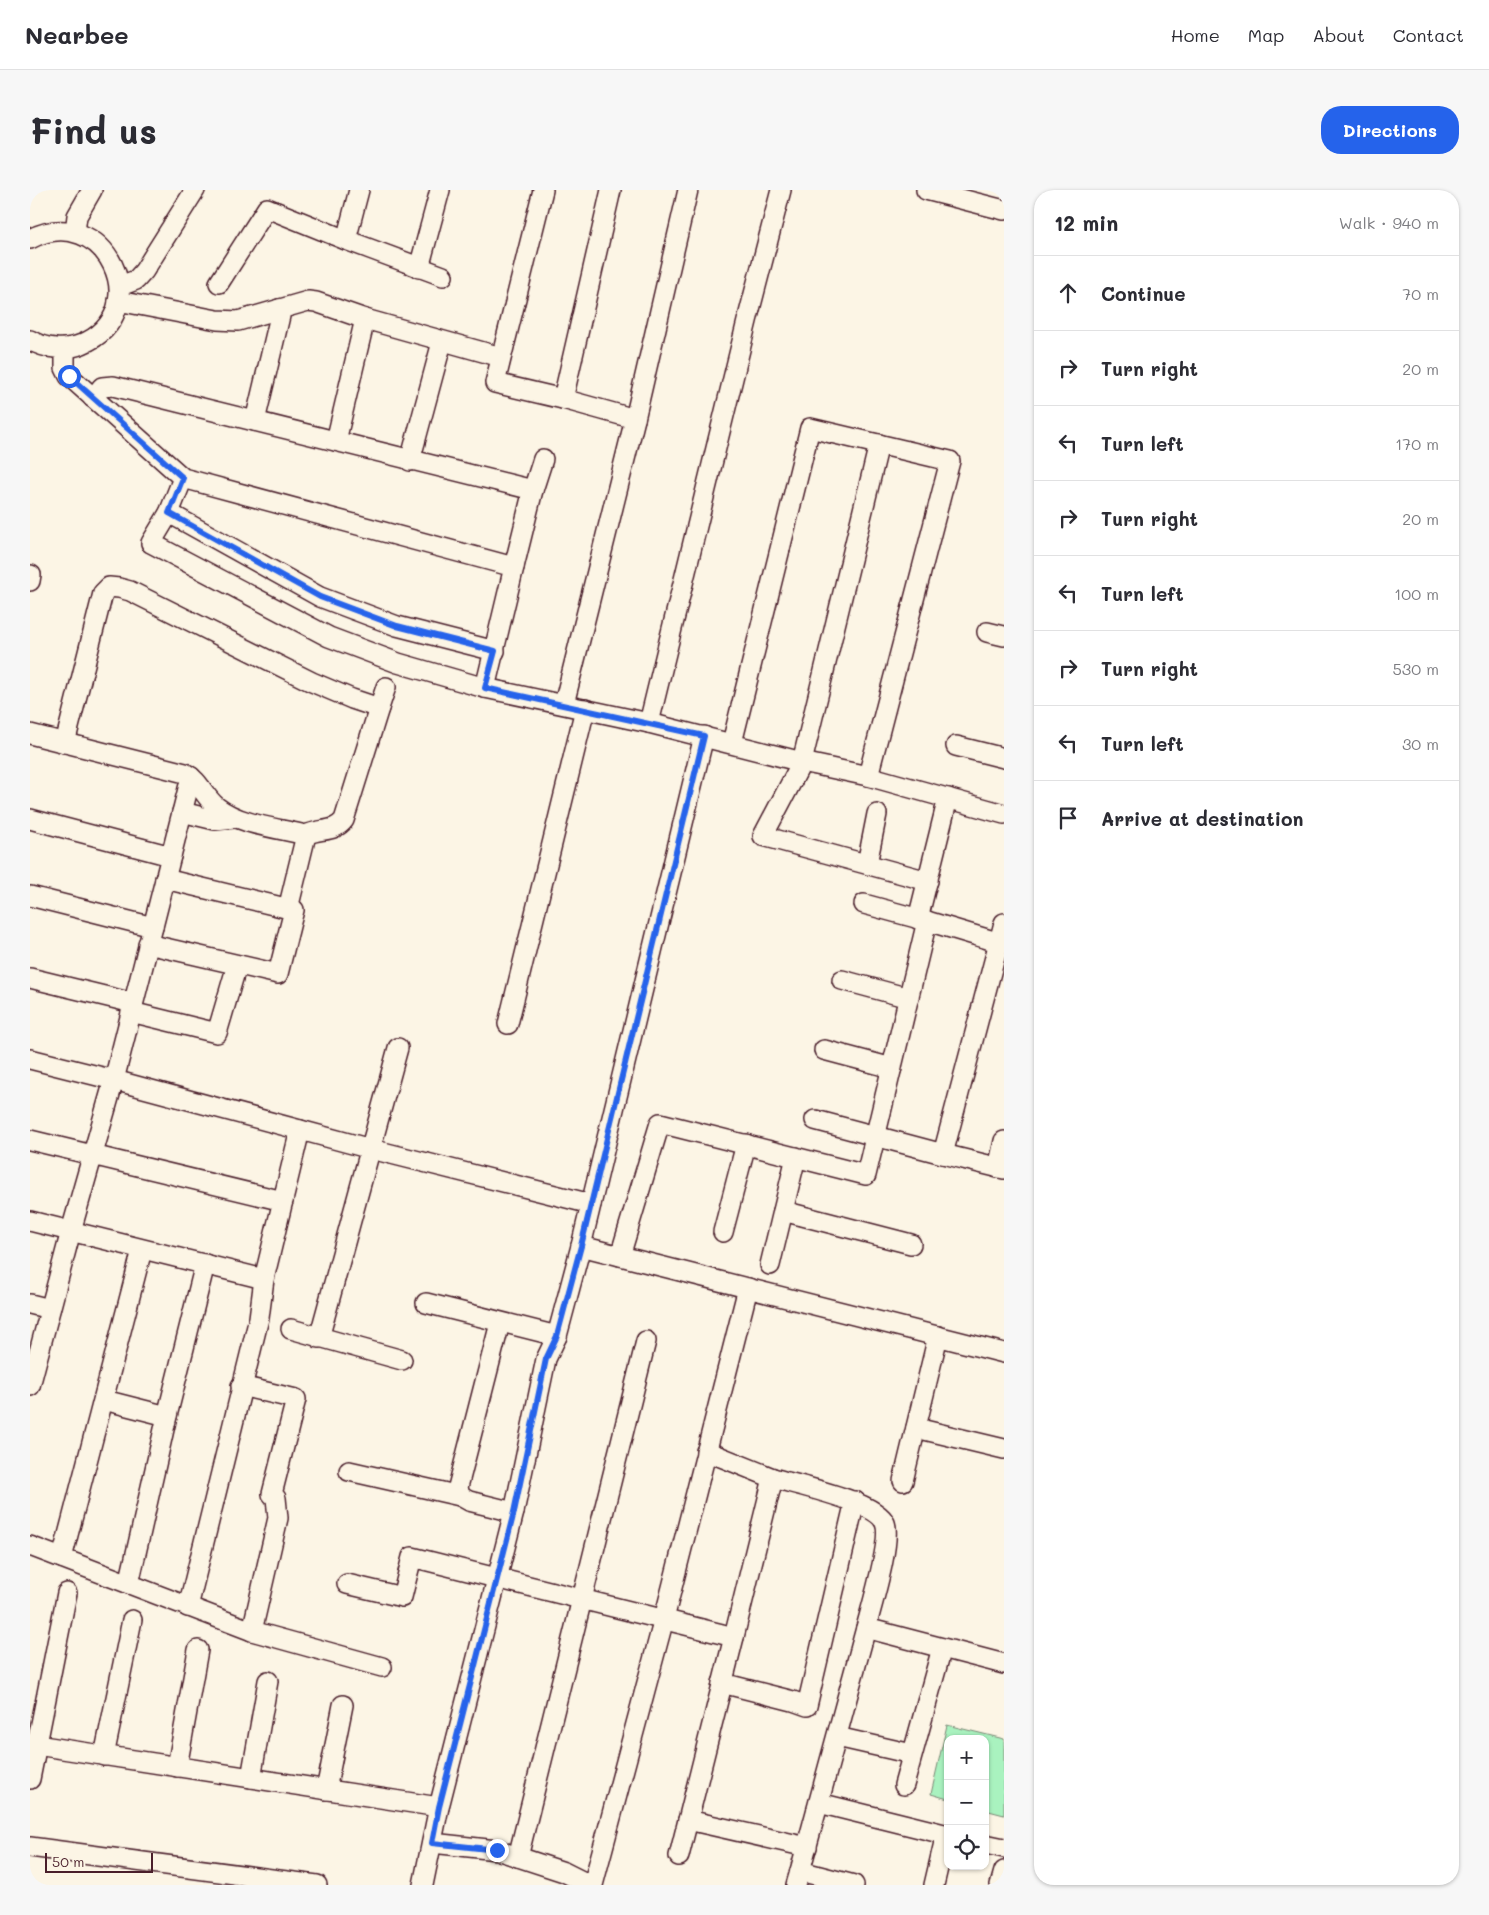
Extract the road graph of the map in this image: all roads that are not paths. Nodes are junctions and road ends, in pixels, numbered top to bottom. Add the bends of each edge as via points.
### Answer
1 (92, 190) edge
2 (195, 190) edge
3 (359, 190) edge
4 (440, 190) edge
5 (543, 190) edge
6 (611, 190) edge
7 (688, 190) edge
8 (781, 190) edge
9 (926, 190) edge
10 (1004, 210) edge
11 (75, 232) junction
12 (30, 238) edge
13 (346, 240) junction
14 (419, 268) junction
15 (443, 276) dead end
16 (219, 284) dead end
17 (119, 293) junction
18 (279, 309) junction
19 (366, 319) junction
20 (30, 340) edge
21 (442, 342) junction
22 (65, 348) junction
23 (501, 357) junction
24 (93, 398) junction
25 (563, 399) junction
26 (635, 419) junction
27 (255, 421) junction
28 (336, 441) junction
29 (880, 444) junction
30 (543, 459) dead end
31 (410, 461) junction
32 (183, 478) junction
33 (534, 490) junction
34 (169, 513) junction
35 (514, 566) junction
36 (495, 651) junction
37 (386, 687) dead end
38 (485, 688) junction
39 (564, 704) junction
40 (379, 708) junction
41 (585, 709) junction
42 (649, 723) junction
43 (30, 734) edge
44 (704, 736) junction
45 (65, 743) junction
46 (732, 743) junction
47 (956, 746) dead end
48 (1004, 758) edge
49 (802, 762) junction
50 (868, 776) junction
51 (191, 777) junction
52 (948, 798) junction
53 (182, 812) junction
54 (877, 814) dead end
55 (1004, 814) edge
56 (30, 818) edge
57 (234, 818) junction
58 (306, 835) junction
59 (171, 856) junction
60 (866, 864) junction
61 (165, 879) junction
62 (928, 881) junction
63 (30, 896) edge
64 (864, 904) dead end
65 (288, 909) junction
66 (923, 920) junction
67 (1004, 923) edge
68 (151, 935) junction
69 (1002, 943) edge
70 (237, 964) junction
71 (30, 978) edge
72 (842, 980) dead end
73 (909, 998) junction
74 (132, 1007) junction
75 (508, 1024) dead end
76 (398, 1048) dead end
77 (824, 1050) dead end
78 (30, 1060) edge
79 (892, 1068) junction
80 (114, 1080) junction
81 (814, 1120) dead end
82 (300, 1130) junction
83 (875, 1137) junction
84 (30, 1140) edge
85 (1004, 1141) edge
86 (746, 1144) junction
87 (371, 1149) junction
88 (943, 1154) junction
89 (93, 1155) junction
90 (796, 1157) junction
91 (1001, 1168) edge
92 (283, 1201) junction
93 (591, 1204) junction
94 (783, 1211) junction
95 (30, 1221) edge
96 (70, 1231) junction
97 (723, 1232) dead end
98 (911, 1244) dead end
99 (581, 1246) junction
100 (142, 1250) junction
101 (620, 1256) junction
102 (205, 1264) junction
103 (770, 1265) dead end
104 (264, 1279) junction
105 (748, 1288) junction
106 (426, 1303) dead end
107 (30, 1304) edge
108 (50, 1309) junction
109 (500, 1323) junction
110 (291, 1330) dead end
111 (557, 1336) junction
112 (938, 1336) junction
113 (319, 1338) junction
114 (646, 1340) dead end
115 (1004, 1352) edge
116 (402, 1360) dead end
117 (30, 1384) edge
118 (241, 1386) junction
119 (104, 1400) junction
120 (167, 1416) junction
121 (916, 1428) junction
122 (1004, 1449) edge
123 (706, 1451) junction
124 (349, 1471) dead end
125 (773, 1478) junction
126 (903, 1481) dead end
127 (460, 1496) junction
128 (855, 1501) junction
129 (514, 1512) junction
130 (30, 1546) edge
131 (62, 1558) junction
132 (497, 1578) junction
133 (129, 1584) junction
134 (347, 1584) dead end
135 (67, 1593) dead end
136 (582, 1599) junction
137 (188, 1607) junction
138 (664, 1619) junction
139 (132, 1620) dead end
140 (866, 1628) junction
141 (252, 1631) junction
142 (734, 1637) junction
143 (942, 1648) junction
144 (198, 1650) dead end
145 (1004, 1664) edge
146 (382, 1667) dead end
147 (268, 1681) dead end
148 (722, 1683) junction
149 (343, 1705) dead end
150 (836, 1736) junction
151 (33, 1745) edge
152 (912, 1754) junction
153 (104, 1756) junction
154 (177, 1767) junction
155 (250, 1778) junction
156 (30, 1779) edge
157 (904, 1785) dead end
158 (326, 1790) junction
159 (819, 1803) junction
160 (439, 1807) junction
161 (688, 1820) junction
162 (944, 1833) edge
163 (432, 1843) junction
164 (989, 1845) edge
165 (944, 1846) edge
166 (30, 1847) edge
167 (807, 1847) junction
168 (1004, 1848) edge
169 (679, 1856) dead end
170 (518, 1857) junction
171 (1004, 1871) edge
172 (187, 1876) edge
173 (798, 1878) edge
174 (317, 1885) edge
175 (423, 1885) edge
176 (592, 1885) edge
177 (854, 1885) edge
178 (934, 1885) edge
179 (1000, 1885) edge

1 - 11 street via 77,216
2 - 17 street via 144,272
3 - 13 street
4 - 14 street
5 - 23 street
6 - 25 street
7 - 26 street
8 - 42 street
9 - 10 street
11 - 12 street via 57,230
11 - 17 street via 101,246 110,258 117,271
13 - 14 street
13 - 16 street via 267,208
14 - 15 street
17 - 18 street via 218,320 238,321
17 - 22 street via 108,324 99,334 77,346
18 - 19 street via 308,301
18 - 27 street
19 - 21 street
19 - 28 street
20 - 22 street via 50,348
21 - 23 street
21 - 31 street
22 - 24 street via 65,368 69,376
23 - 25 street via 495,384
24 - 27 street via 102,387 113,386
24 - 32 street
25 - 26 street
26 - 39 street
27 - 28 street
28 - 31 street
29 - 46 street via 810,428
29 - 49 street
29 - 50 street via 950,461
30 - 33 street
31 - 33 street
32 - 34 street
32 - 35 street
33 - 35 street
34 - 36 street via 320,597 397,626
34 - 38 street via 151,544 329,637 398,663
35 - 36 street
36 - 38 street
37 - 40 street
38 - 39 street
39 - 41 street
40 - 45 street via 312,682 130,591 110,588 103,593
40 - 58 street via 344,820 333,829
41 - 42 street
41 - 75 street
42 - 44 street
43 - 45 street
44 - 46 street
44 - 93 street
45 - 51 street
46 - 49 street
47 - 48 street
49 - 50 street
49 - 60 street via 763,836
50 - 52 street
51 - 53 street
51 - 57 street via 213,804
52 - 55 street
52 - 62 street
53 - 57 street via 215,820
53 - 59 street
54 - 60 street
56 - 59 street
57 - 58 street
58 - 65 street
59 - 61 street
60 - 62 street
61 - 65 street
61 - 68 street
62 - 66 street
63 - 68 street
64 - 66 street
65 - 70 street via 294,910 278,974
66 - 69 street
66 - 73 street
67 - 69 street
68 - 70 street
68 - 74 street
69 - 88 street
70 - 74 street via 216,1033
71 - 74 street
72 - 73 street
73 - 79 street
74 - 80 street
76 - 87 street
77 - 79 street
78 - 80 street
79 - 83 street
80 - 82 street
80 - 89 street
81 - 83 street
82 - 87 street
82 - 92 street
83 - 88 street
83 - 90 street via 866,1175
84 - 89 street
85 - 91 street
86 - 90 street
86 - 97 street
86 - 101 street via 660,1123
87 - 93 street
87 - 113 street
88 - 91 street
89 - 92 street
89 - 96 street
90 - 94 street
92 - 104 street
93 - 99 street
94 - 98 street
94 - 103 street
95 - 96 street
96 - 100 street
96 - 108 street
99 - 101 street
99 - 111 street
100 - 102 street
100 - 119 street
101 - 105 street
102 - 104 street
102 - 120 street
104 - 118 street via 259,1318
105 - 112 street
105 - 123 street
106 - 109 street
107 - 108 street
108 - 117 street
109 - 111 street
109 - 127 street via 458,1487
110 - 113 street
111 - 129 street via 546,1359
112 - 115 street
112 - 121 street
113 - 116 street
114 - 136 street
118 - 137 street
118 - 141 street via 296,1399 272,1494 276,1498 278,1518
119 - 120 street
119 - 131 street
120 - 133 street
121 - 122 street
121 - 126 street
123 - 125 street
123 - 138 street
124 - 127 street
125 - 128 street
125 - 142 street
127 - 129 street
128 - 140 street via 885,1523 887,1541
128 - 148 street via 807,1706
129 - 132 street
130 - 131 street
131 - 133 street
132 - 134 street via 412,1557 402,1597
132 - 136 street
132 - 160 street
133 - 137 street
135 - 151 street
136 - 138 street
136 - 170 street
137 - 141 street
138 - 142 street
138 - 176 street
139 - 153 street
140 - 143 street
140 - 150 street
141 - 146 street
142 - 148 street
143 - 145 street
143 - 152 street
144 - 154 street
147 - 155 street
148 - 161 street
149 - 158 street
150 - 152 street
150 - 159 street
151 - 153 street
151 - 156 street
152 - 157 street
153 - 154 street
154 - 155 street
155 - 158 street
158 - 160 street
159 - 162 street
159 - 167 street
160 - 163 street
161 - 167 street
161 - 169 street
163 - 170 street via 497,1850
163 - 175 street
164 - 168 street
165 - 178 street
166 - 172 street
167 - 173 street
170 - 176 street
171 - 179 street
172 - 174 street
173 - 177 street

